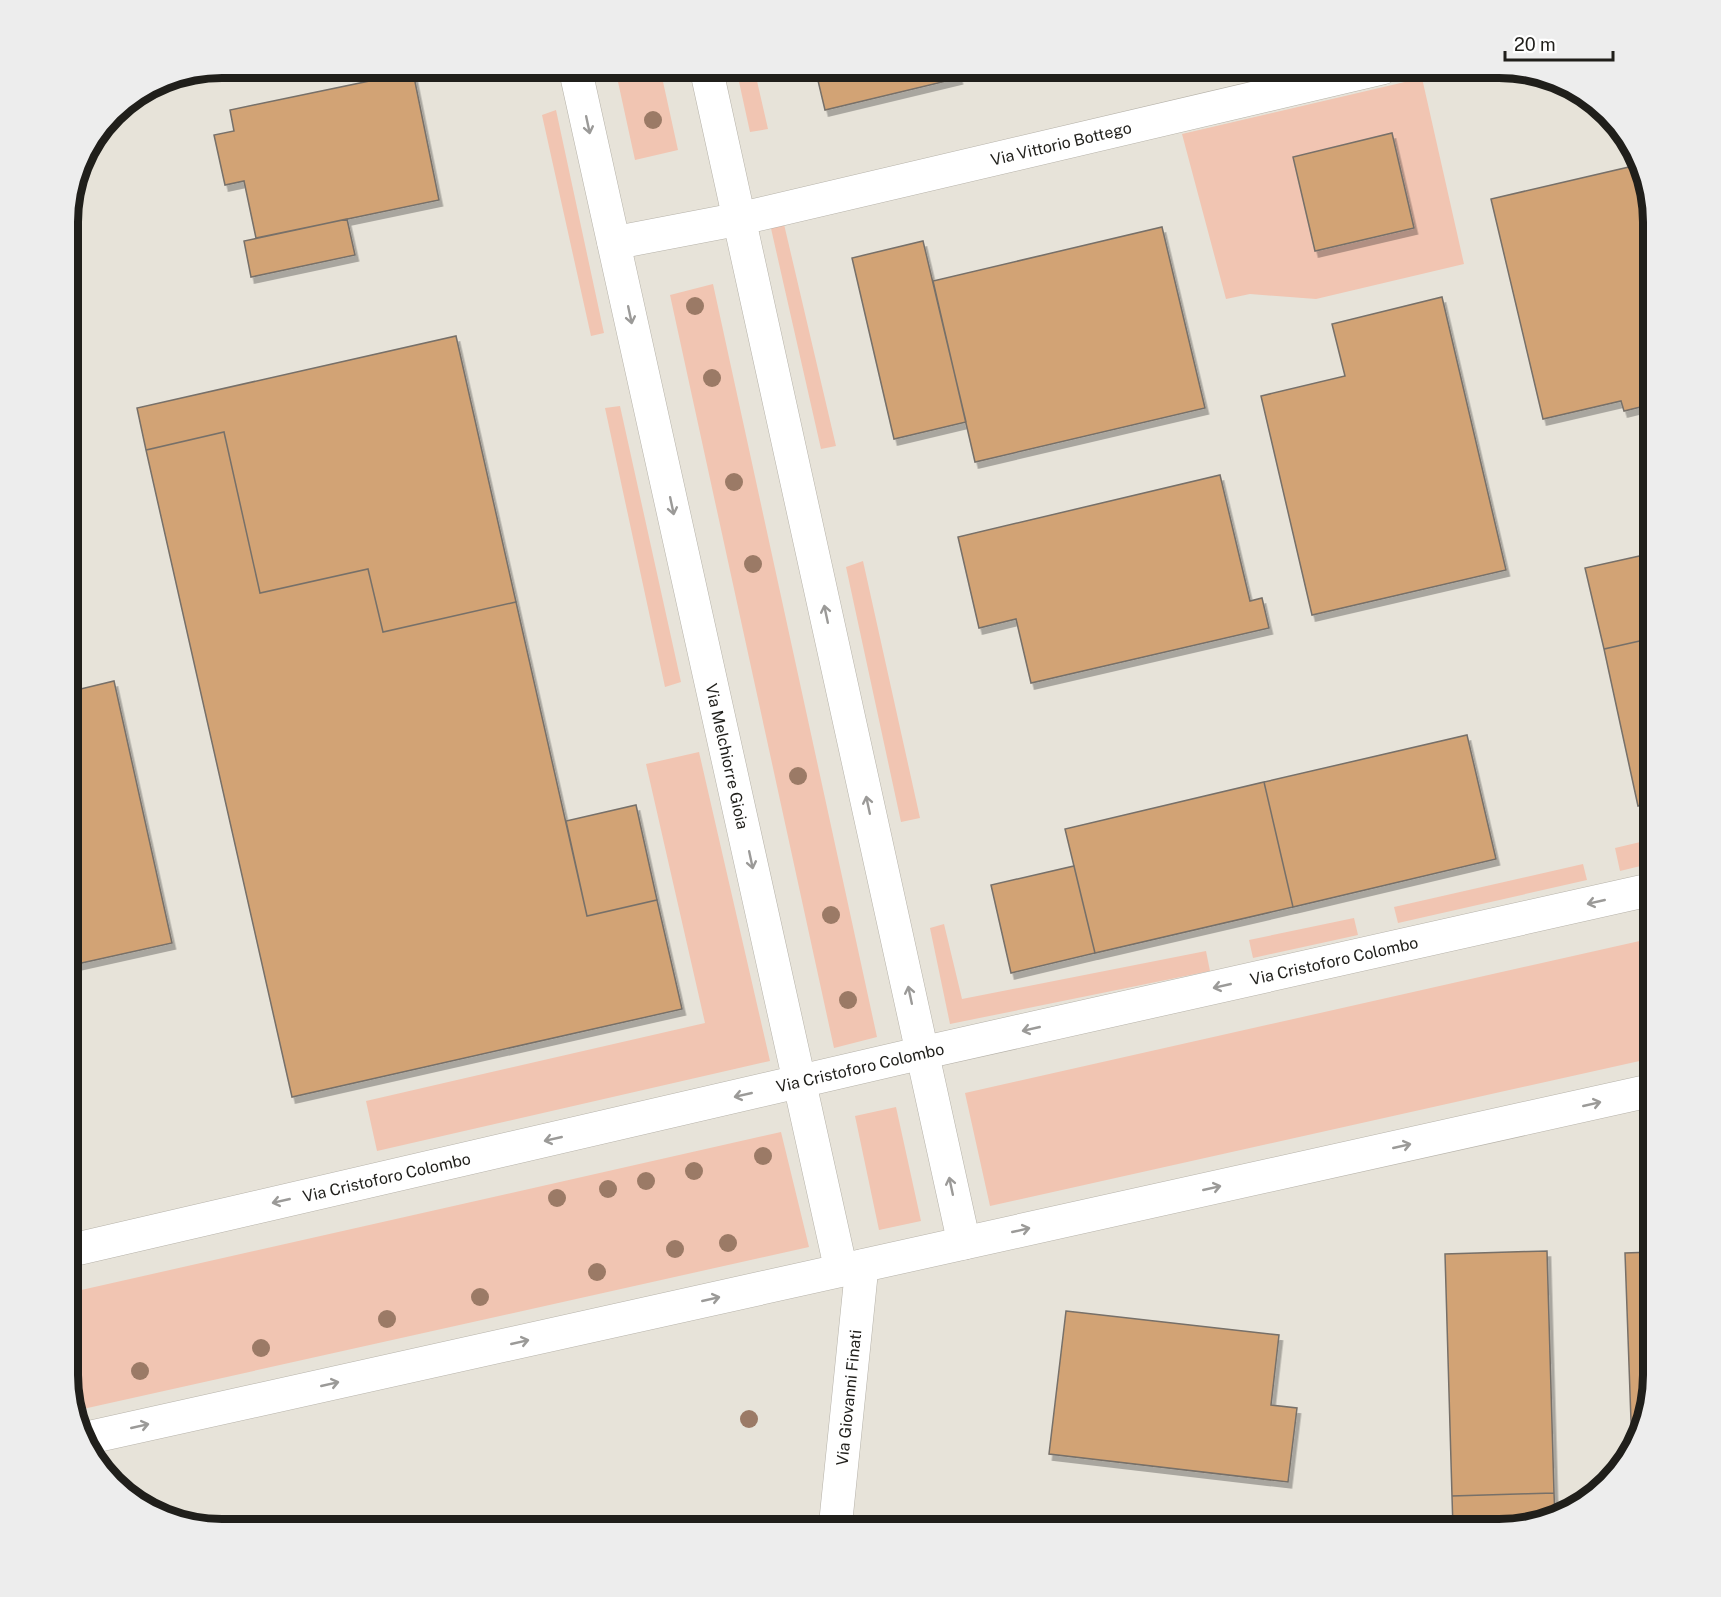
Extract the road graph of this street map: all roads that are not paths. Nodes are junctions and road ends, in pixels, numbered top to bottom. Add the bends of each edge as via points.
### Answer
1 (577, 78) edge
2 (708, 78) edge
3 (1339, 78) edge
4 (739, 219) junction
5 (614, 243) junction
6 (1643, 891) edge
7 (922, 1053) junction
8 (800, 1081) junction
9 (1643, 1092) edge
10 (964, 1243) junction
11 (78, 1249) edge
12 (851, 1268) junction
13 (92, 1437) edge
14 (837, 1519) edge

1 -> 5 street, Via Melchiorre Gioia
2 - 4 street
3 - 4 street, Via Vittorio Bottego
4 - 5 street
7 -> 4 street
5 -> 8 street, Via Melchiorre Gioia
6 -> 7 street, Via Cristoforo Colombo
7 - 8 street, Via Cristoforo Colombo
10 -> 7 street
8 -> 11 street, Via Cristoforo Colombo
8 - 12 street, Via Melchiorre Gioia
10 -> 9 street
10 - 12 street
13 -> 12 street
12 - 14 street, Via Giovanni Finati

